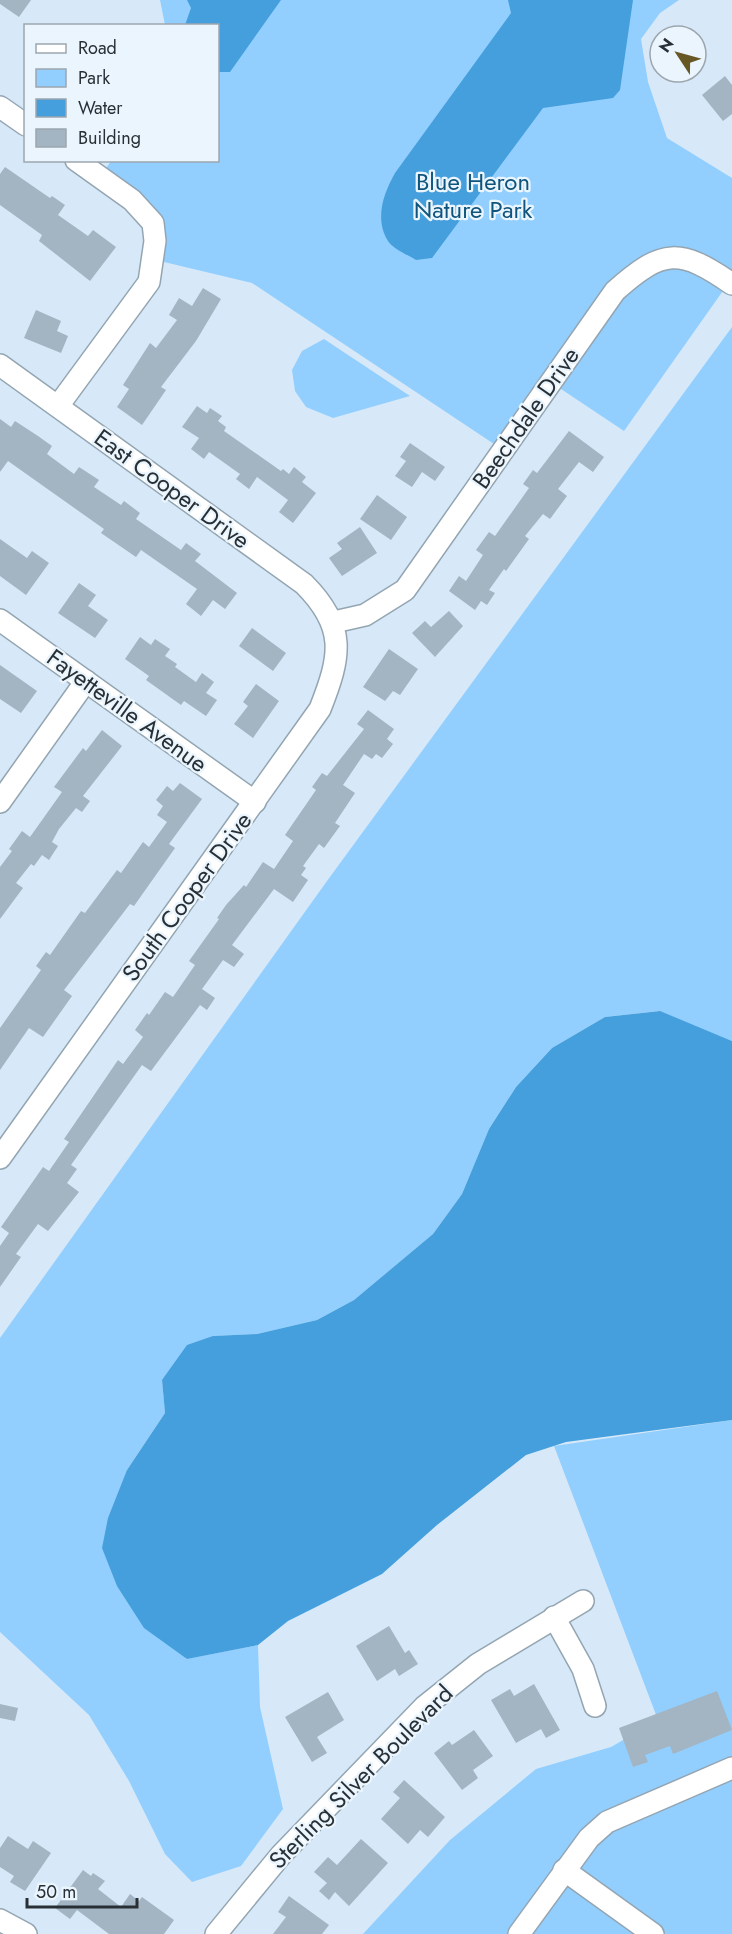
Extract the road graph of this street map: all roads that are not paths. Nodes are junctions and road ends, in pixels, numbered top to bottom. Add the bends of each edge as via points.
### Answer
1 (0, 107) edge
2 (24, 124) edge
3 (79, 162) edge
4 (732, 284) edge
5 (0, 365) edge
6 (58, 406) junction
7 (0, 620) edge
8 (334, 622) junction
9 (86, 681) junction
10 (0, 802) edge
11 (255, 802) junction
12 (0, 1158) edge
13 (583, 1601) dead end
14 (554, 1617) junction
15 (595, 1706) dead end
16 (732, 1768) edge
17 (564, 1870) junction
18 (0, 1920) edge
19 (26, 1934) edge
20 (216, 1934) edge
21 (519, 1934) edge
22 (653, 1934) edge

1 - 2 street
3 - 6 street via 132,200 153,224 155,241 149,282
4 - 8 street, Beechdale Drive via 703,263 680,256 655,262 629,279 615,291 405,590 365,615
5 - 6 street, East Cooper Drive
6 - 8 street, East Cooper Drive via 304,584
7 - 9 street, Fayetteville Avenue
8 - 11 street, South Cooper Drive via 338,647 335,666 320,709
9 - 10 street
9 - 11 street, Fayetteville Avenue
11 - 12 street, South Cooper Drive
13 - 14 street, Sterling Silver Boulevard
14 - 15 street via 583,1669
14 - 20 street, Sterling Silver Boulevard via 478,1664 424,1707 281,1855
16 - 17 street via 607,1822
17 - 21 street
17 - 22 street
18 - 19 street

